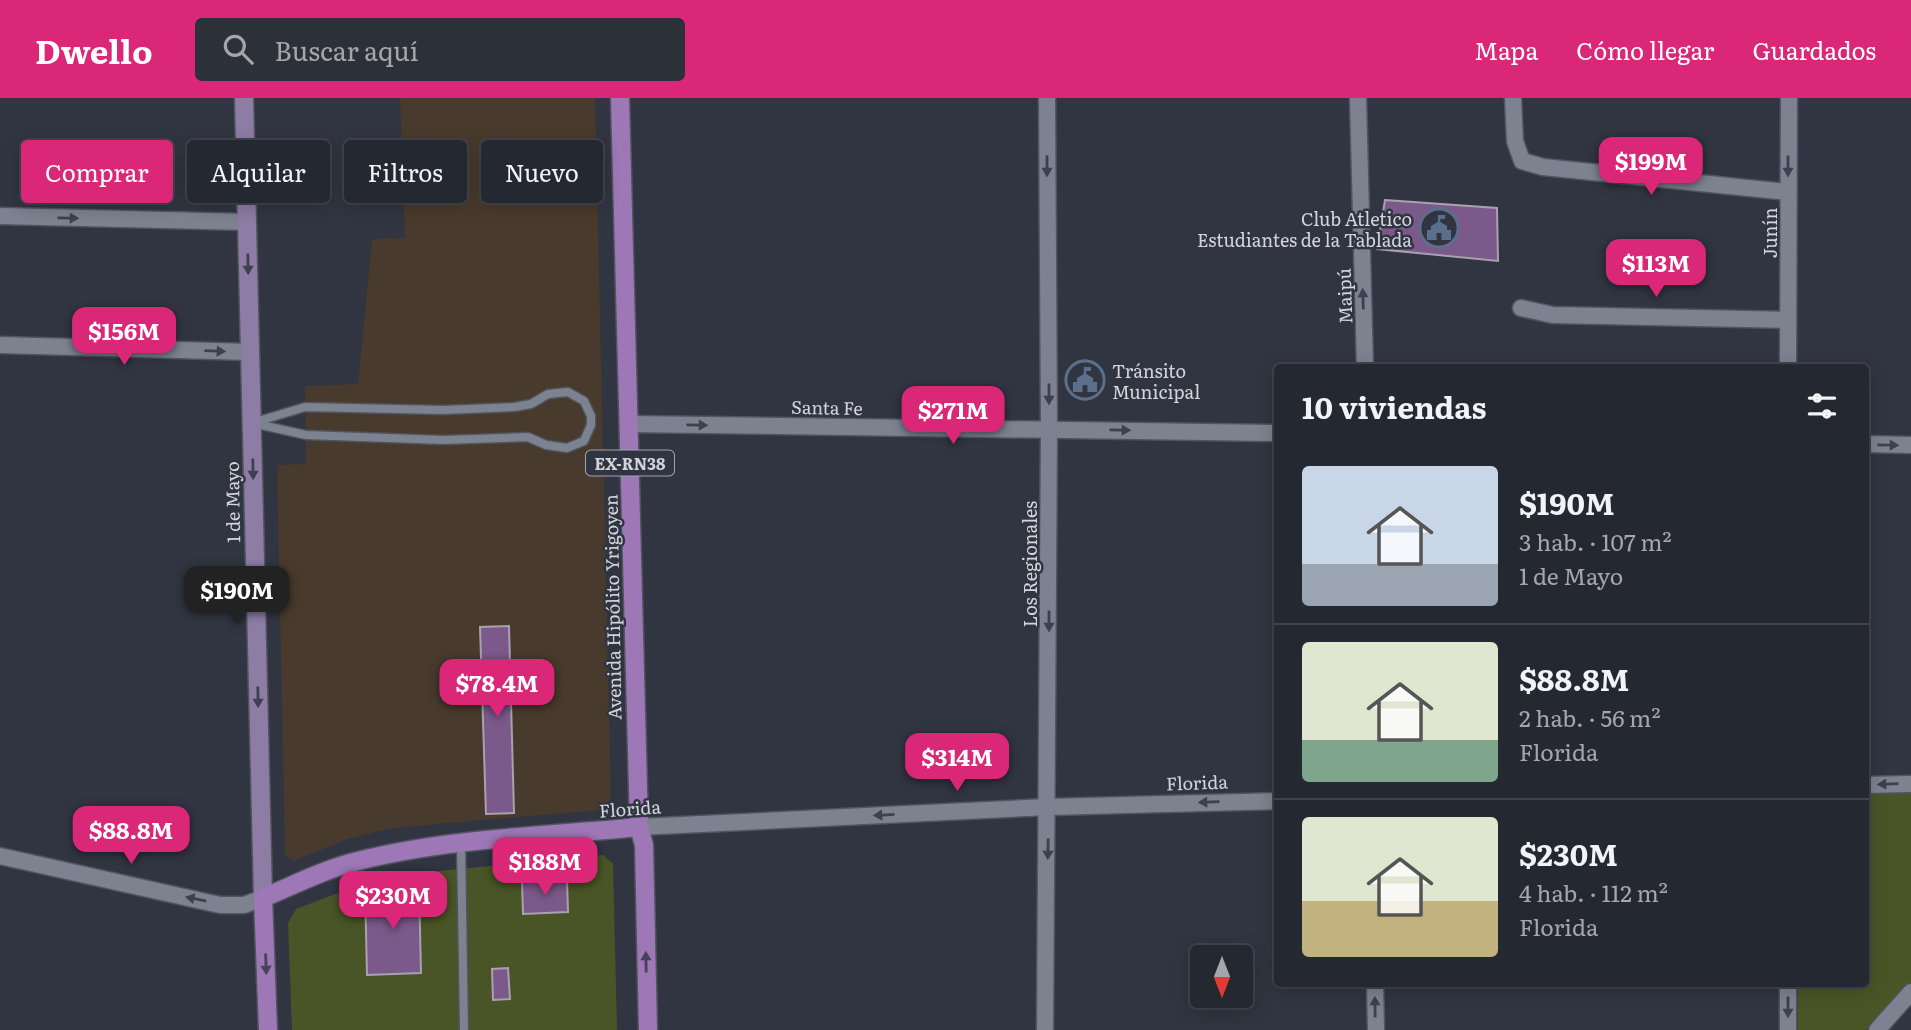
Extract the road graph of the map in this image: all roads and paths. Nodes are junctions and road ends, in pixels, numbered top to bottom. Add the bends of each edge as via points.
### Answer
1 (244, 98) edge
2 (620, 98) edge
3 (1047, 98) edge
4 (1358, 98) edge
5 (1513, 98) edge
6 (1788, 98) edge
7 (1788, 192) junction
8 (0, 216) edge
9 (247, 222) junction
10 (1521, 308) dead end
11 (1788, 320) junction
12 (0, 345) edge
13 (250, 352) junction
14 (1365, 364) edge
15 (1788, 364) edge
16 (251, 423) junction
17 (629, 424) junction
18 (1049, 428) junction
19 (1274, 433) edge
20 (1869, 444) edge
21 (1911, 445) edge
22 (1911, 783) edge
23 (1869, 785) edge
24 (1274, 800) edge
25 (1048, 807) junction
26 (639, 827) junction
27 (461, 844) junction
28 (0, 856) edge
29 (263, 898) junction
30 (1375, 987) edge
31 (1788, 987) edge
32 (1911, 992) edge
33 (268, 1030) edge
34 (464, 1030) edge
35 (648, 1030) edge
36 (1045, 1030) edge
37 (1376, 1030) edge
38 (1788, 1030) edge
39 (1877, 1030) edge

1 - 9 street, 1 de Mayo
2 - 17 main road, Avenida Hipólito Yrigoyen / EX-RN38
3 -> 18 street, Los Regionales
14 -> 4 street, Maipú
5 - 7 street via 1515,141 1522,161 1543,167
6 -> 7 street, Junín
7 - 11 street, Junín
8 -> 9 street
9 -> 13 street, 1 de Mayo
10 - 11 street via 1553,315
11 - 15 street, Junín
12 -> 13 street
13 - 16 street, 1 de Mayo
16 - 16 lane via 306,435 443,440 528,437 567,448 584,441 592,416 584,401 568,392 514,407 305,407
16 -> 29 street, 1 de Mayo
17 -> 18 street, Santa Fe
17 - 26 main road, Avenida Hipólito Yrigoyen / EX-RN38
18 -> 19 street, Santa Fe
18 -> 25 street, Los Regionales
20 -> 21 street
22 -> 23 street
24 -> 25 street, Florida
25 -> 26 street, Florida
25 -> 36 street, Los Regionales
26 - 27 main road, Florida
35 -> 26 main road, Avenida Hipólito Yrigoyen / EX-RN38 via 644,845
27 - 29 main road, Florida via 354,862
27 - 34 lane
29 -> 28 street, Florida via 244,905 220,905
29 -> 33 main road, 1 de Mayo
37 -> 30 street
31 -> 38 street
32 - 39 street

